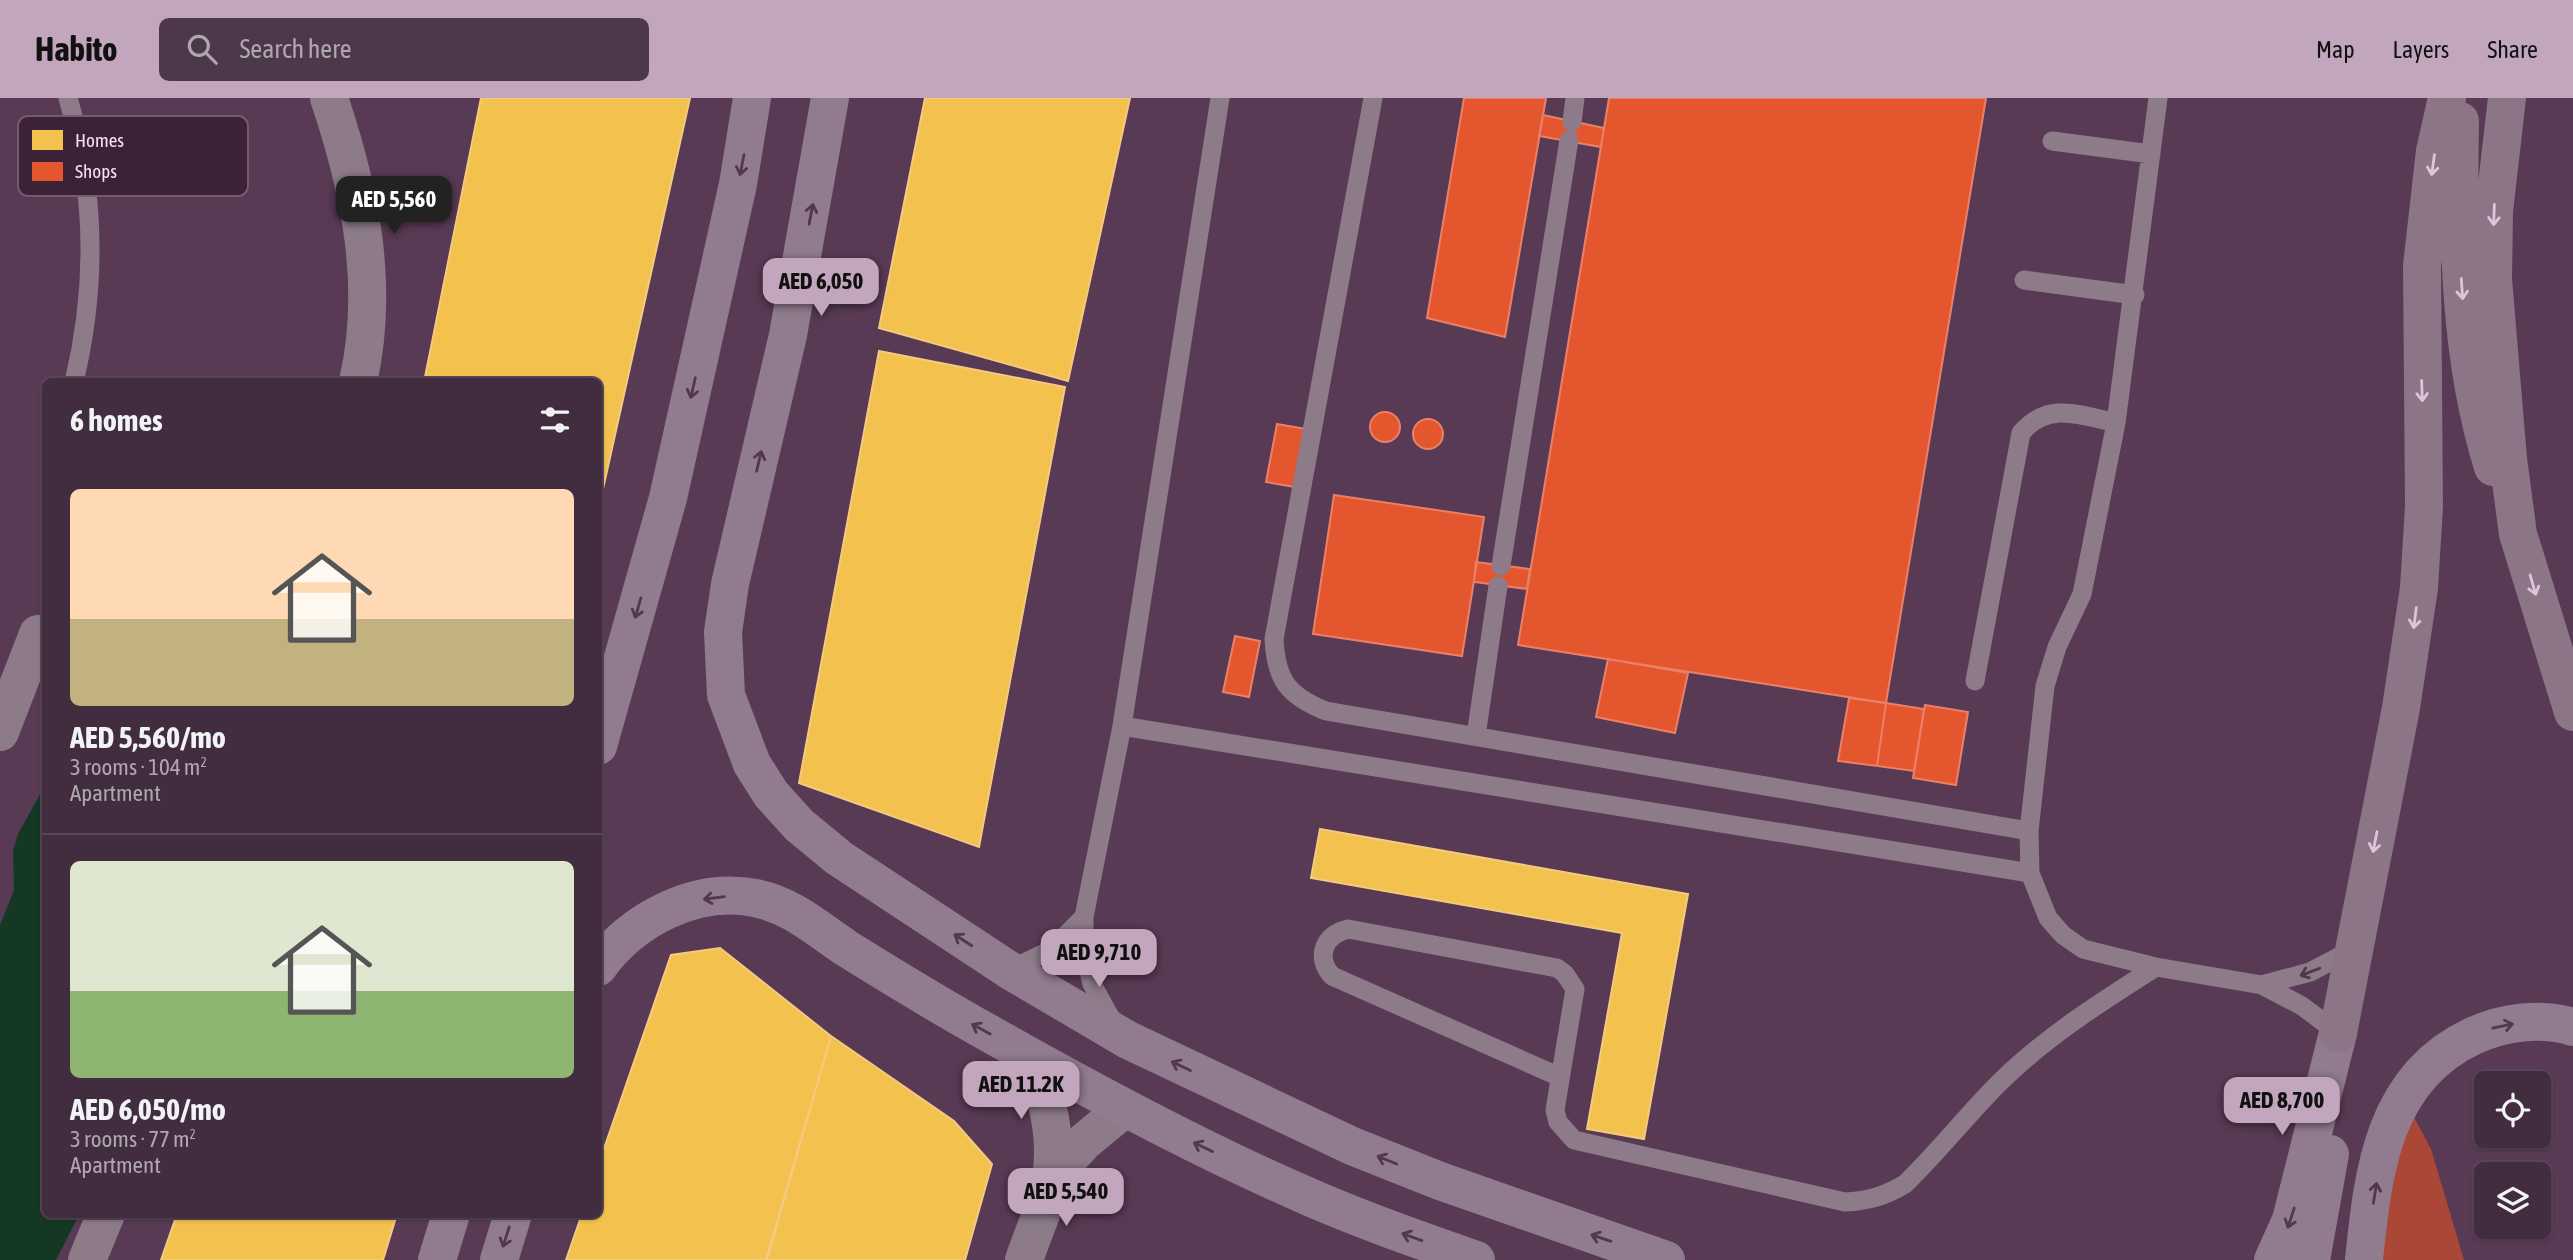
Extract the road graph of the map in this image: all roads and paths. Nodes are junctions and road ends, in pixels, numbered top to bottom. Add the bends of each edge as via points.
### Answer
1 (68, 98) edge
2 (329, 98) edge
3 (752, 98) edge
4 (830, 98) edge
5 (1220, 98) edge
6 (1373, 98) edge
7 (1575, 98) edge
8 (2158, 98) edge
9 (2447, 98) edge
10 (2460, 98) edge
11 (2507, 98) edge
12 (72, 116) edge
13 (2052, 141) dead end
14 (2151, 154) junction
15 (88, 196) edge
16 (2024, 280) dead end
17 (2135, 295) junction
18 (75, 378) edge
19 (359, 378) edge
20 (2116, 422) junction
21 (2518, 534) junction
22 (1501, 566) dead end
23 (1498, 586) dead end
24 (38, 634) dead end
25 (1975, 681) dead end
26 (2573, 712) edge
27 (1122, 726) junction
28 (0, 732) edge
29 (602, 732) edge
30 (1476, 736) junction
31 (2029, 831) junction
32 (2030, 873) junction
33 (1084, 917) junction
34 (2354, 949) junction
35 (602, 963) edge
36 (2156, 967) junction
37 (1009, 970) junction
38 (2262, 985) junction
39 (2573, 1027) edge
40 (2338, 1033) junction
41 (1128, 1040) junction
42 (1034, 1059) junction
43 (1560, 1077) junction
44 (1125, 1108) junction
45 (1051, 1178) junction
46 (104, 1218) edge
47 (450, 1218) edge
48 (512, 1218) edge
49 (87, 1260) edge
50 (437, 1260) edge
51 (499, 1260) edge
52 (1024, 1260) edge
53 (1476, 1260) edge
54 (1666, 1260) edge
55 (2273, 1260) edge
56 (2311, 1260) edge
57 (2364, 1260) edge

1 - 12 lane
2 - 19 street via 347,151 368,265
3 -> 29 street via 738,184 668,498
37 -> 4 street via 839,858 799,825 752,764 726,695 723,632 730,584 788,335
5 - 27 lane
6 - 30 lane via 1274,639 1275,664 1286,686 1304,702 1326,711
7 - 22 lane
8 - 14 lane
9 -> 34 highway via 2435,151 2422,266 2424,506 2419,588
10 -> 21 highway via 2460,248 2470,366 2478,417
11 -> 21 highway via 2494,211 2493,279
13 - 14 lane
14 - 17 lane
15 - 18 lane via 92,258
16 - 17 lane
17 - 20 lane
20 - 25 lane via 2051,412 2039,416 2021,433
20 - 31 lane via 2082,594 2045,686
21 -> 26 highway
23 - 30 lane
24 - 28 street
27 - 32 lane
27 - 33 lane
30 - 31 lane
31 - 32 lane
32 - 36 lane via 2048,918 2063,935 2105,957
33 - 37 lane via 1051,950
33 - 41 lane via 1084,951 1092,984 1106,1014
34 -> 38 lane via 2310,972
34 - 40 highway
42 -> 35 street via 781,904 751,897 698,901 658,914 632,931
36 - 38 lane
36 - 43 lane via 2044,1042 1905,1184 1866,1201 1845,1202 1585,1145 1564,1132 1558,1122 1555,1110
37 - 41 street
38 - 40 lane via 2302,1006
57 -> 39 street via 2383,1145 2390,1121 2417,1075 2461,1042 2485,1031 2526,1022
40 -> 55 street via 2291,1220
40 - 56 street via 2331,1151
54 -> 41 street via 1352,1146
42 - 44 street
42 - 45 street via 1051,1118
43 - 43 lane via 1575,999 1571,981 1557,968 1348,929 1331,936 1326,944 1324,961 1332,976
44 - 45 street via 1085,1141
53 -> 44 street via 1298,1192
45 - 52 street
46 - 49 street
47 - 50 street
48 -> 51 street

